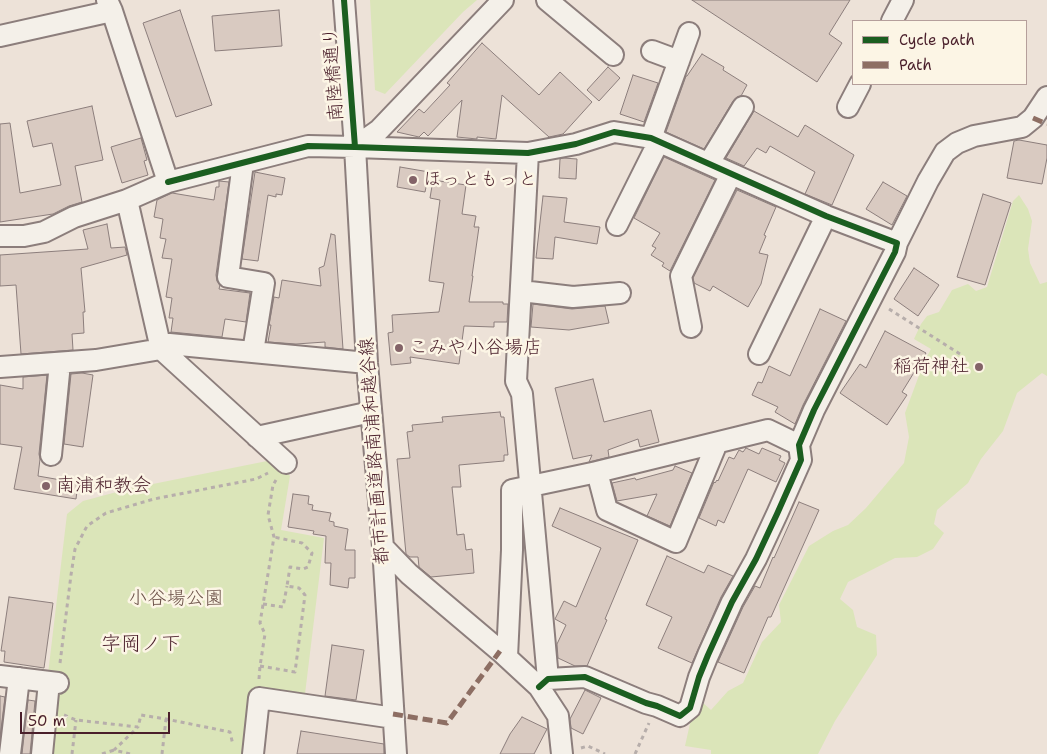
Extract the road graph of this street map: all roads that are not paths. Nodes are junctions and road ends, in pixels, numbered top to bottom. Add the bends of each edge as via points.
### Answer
1 (344, 0) edge
2 (547, 0) edge
3 (903, 0) edge
4 (502, 1) edge
5 (110, 5) edge
6 (893, 20) edge
7 (689, 33) dead end
8 (0, 36) edge
9 (652, 51) dead end
10 (612, 55) dead end
11 (679, 61) junction
12 (859, 85) edge
13 (1047, 97) edge
14 (848, 107) dead end
15 (743, 108) dead end
16 (655, 140) junction
17 (354, 147) junction
18 (528, 153) junction
19 (244, 163) junction
20 (709, 163) junction
21 (731, 174) junction
22 (168, 182) junction
23 (127, 200) junction
24 (826, 216) junction
25 (617, 225) dead end
26 (0, 236) edge
27 (897, 243) junction
28 (521, 290) junction
29 (620, 293) dead end
30 (691, 327) dead end
31 (160, 346) junction
32 (254, 352) junction
33 (758, 354) dead end
34 (60, 363) junction
35 (367, 363) junction
36 (0, 366) edge
37 (371, 412) junction
38 (258, 437) junction
39 (717, 443) junction
40 (798, 445) junction
41 (51, 455) dead end
42 (283, 465) road end
43 (597, 472) junction
44 (530, 486) junction
45 (535, 546) junction
46 (383, 547) junction
47 (512, 550) junction
48 (507, 657) junction
49 (9, 677) edge
50 (543, 683) junction
51 (394, 718) junction
52 (571, 751) edge
53 (10, 754) edge
54 (42, 754) edge
55 (253, 754) edge
56 (396, 754) edge

1 - 17 street, 南陸橋通り
2 - 10 street
3 - 6 street
4 - 17 street via 379,130
5 - 8 street
5 - 22 street
7 - 11 street
9 - 11 street
11 - 16 street
12 - 14 street
13 - 27 street via 1033,118 1022,127 974,136 945,152
15 - 20 street
16 - 18 street via 614,132 576,144
16 - 20 street
16 - 25 street
17 - 18 street
17 - 19 street via 308,146
17 - 35 street, 都市計画道路南浦和越谷線
18 - 28 street
19 - 22 street
19 - 32 street via 228,278 264,284
20 - 21 street
21 - 24 street
21 - 30 street via 681,276
22 - 23 street
23 - 26 street via 74,217 44,232
23 - 31 street
24 - 27 street
24 - 33 street
27 - 40 street
28 - 29 street via 573,297
28 - 44 street via 516,380 522,394
31 - 32 street
31 - 34 street via 96,360
31 - 38 street
32 - 35 street
34 - 36 street
34 - 41 street
35 - 37 street, 都市計画道路南浦和越谷線
37 - 38 street
37 - 46 street, 都市計画道路南浦和越谷線
38 - 42 street
39 - 40 street via 768,430
39 - 43 street
39 - 43 street via 676,542 607,510
40 - 50 street via 801,460 708,655 690,708 680,716 585,677
43 - 44 street
44 - 45 street
44 - 47 street via 512,490
45 - 47 street
45 - 50 street
46 - 48 street via 409,574
46 - 51 street, 都市計画道路南浦和越谷線
47 - 48 street
48 - 50 street
49 - 53 street
49 - 54 street via 54,682
50 - 52 street
51 - 55 street via 259,698
51 - 56 street, 都市計画道路南浦和越谷線

